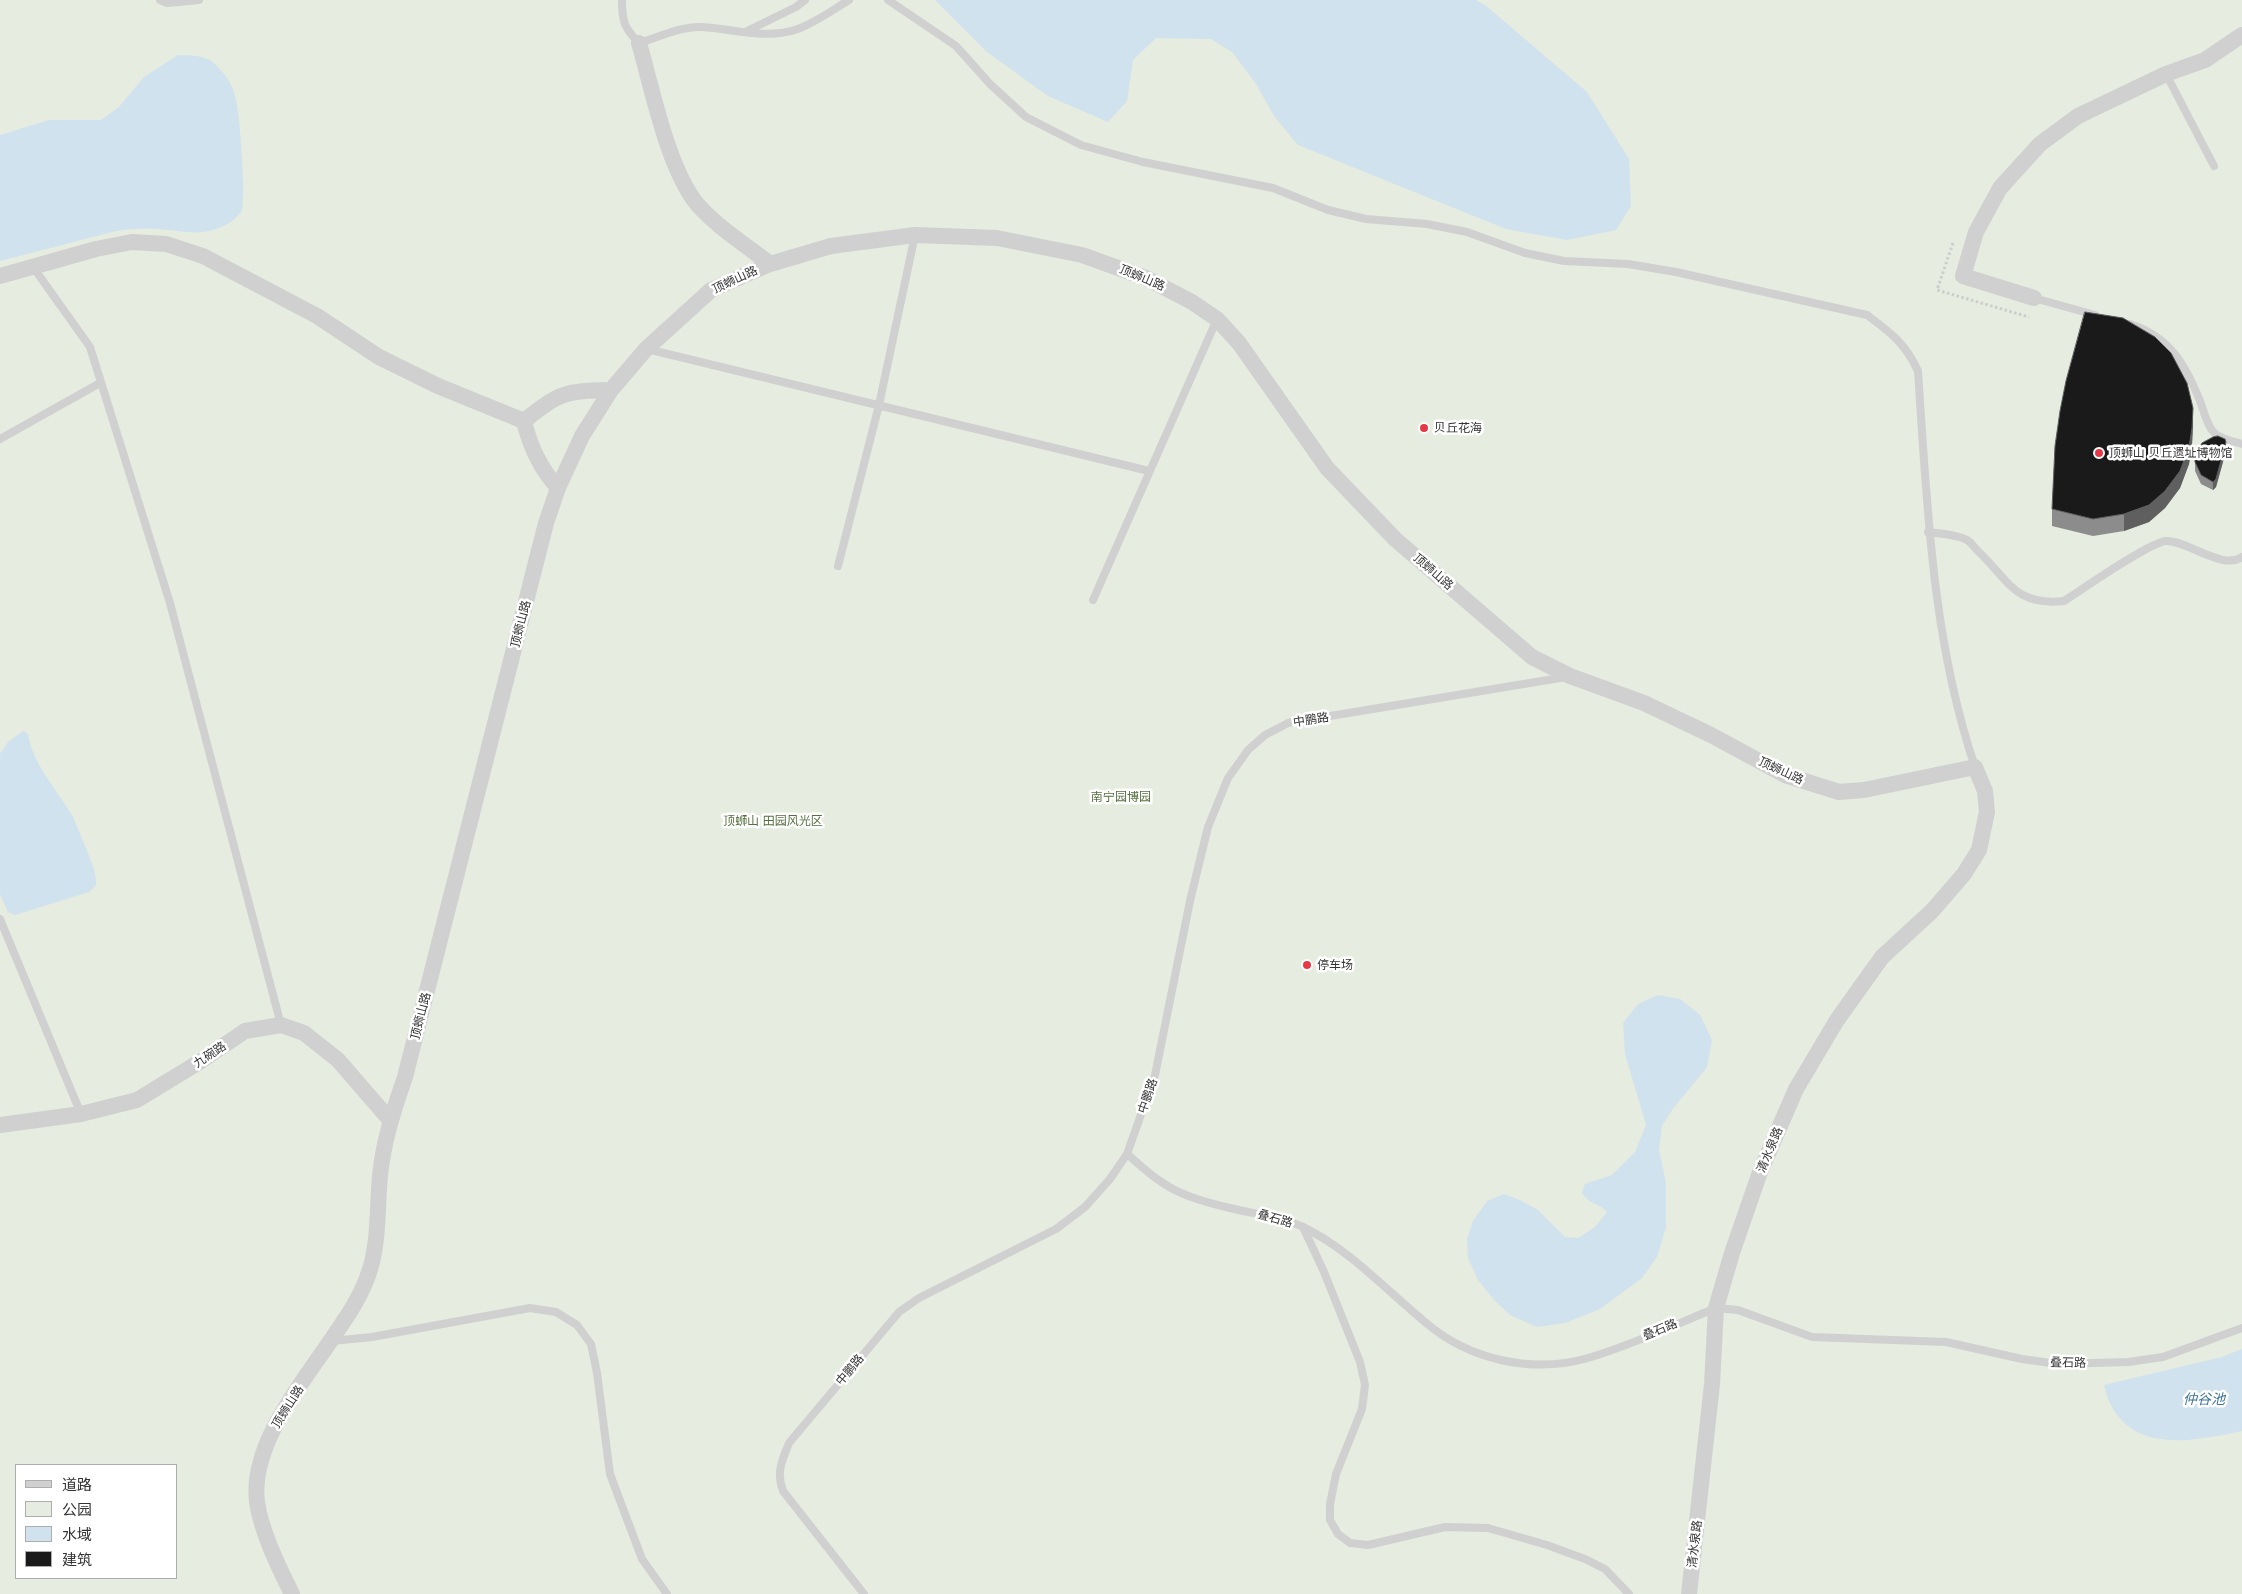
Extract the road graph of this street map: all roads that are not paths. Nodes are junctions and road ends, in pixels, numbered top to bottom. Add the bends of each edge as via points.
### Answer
1 (160, 0) edge
2 (199, 0) edge
3 (622, 0) edge
4 (805, 0) edge
5 (849, 0) edge
6 (888, 0) edge
7 (742, 33) junction
8 (2242, 35) edge
9 (639, 44) junction
10 (2166, 74) junction
11 (2214, 166) dead end
12 (915, 235) junction
13 (770, 264) junction
14 (31, 266) junction
15 (0, 276) edge
16 (2034, 298) joint
17 (2104, 317) edge
18 (1217, 319) junction
19 (2120, 321) edge
20 (646, 349) junction
21 (100, 383) junction
22 (611, 390) junction
23 (879, 405) junction
24 (524, 421) junction
25 (0, 439) edge
26 (2242, 444) edge
27 (1149, 471) junction
28 (558, 488) junction
29 (1928, 532) junction
30 (2242, 558) edge
31 (838, 566) dead end
32 (1093, 600) dead end
33 (1570, 676) junction
34 (1975, 767) junction
35 (0, 919) edge
36 (281, 1025) junction
37 (81, 1114) junction
38 (390, 1120) junction
39 (0, 1125) edge
40 (1128, 1154) junction
41 (1303, 1227) junction
42 (1716, 1308) junction
43 (2242, 1328) edge
44 (330, 1341) junction
45 (292, 1594) edge
46 (667, 1594) edge
47 (864, 1594) edge
48 (1629, 1594) edge
49 (1689, 1594) edge

1 - 2 lane via 167,3
3 - 9 lane via 622,20
4 - 7 lane
5 - 7 lane via 798,29 771,34
6 - 29 lane via 956,46 1026,117 1081,145 1143,162 1273,188 1328,210 1366,219 1427,224 1467,232 1525,253 1554,259 1628,264 1676,272 1867,315 1909,352 1918,371
7 - 9 lane via 701,27 682,29
8 - 10 street via 2205,60
9 - 13 street via 679,174 697,204
10 - 11 lane
10 - 16 street via 2078,116 2040,144 2000,188 1976,232 1963,276
12 - 13 street, 顶蛳山路 via 831,246
12 - 18 street, 顶蛳山路 via 996,238 1082,255 1146,278
12 - 23 lane
13 - 20 street, 顶蛳山路 via 711,290
14 - 15 street
14 - 21 lane via 90,348
14 - 24 street via 132,242 166,244 203,256 317,316 379,357 438,386
16 - 17 lane
18 - 27 lane
18 - 33 street, 顶蛳山路 via 1239,343 1327,468 1394,539 1532,657
19 - 26 lane via 2148,330 2172,349 2192,380 2211,430 2220,437
20 - 22 street, 顶蛳山路
20 - 23 lane
21 - 25 lane
21 - 36 lane via 170,602
22 - 24 street via 574,391 551,400
22 - 28 street, 顶蛳山路 via 582,436
23 - 27 lane
23 - 31 lane
24 - 28 street via 530,445 544,472
27 - 32 lane
28 - 38 street, 顶蛳山路 via 544,532 406,1077
29 - 30 lane via 1967,540 2012,587 2028,599 2047,603 2064,601 2150,545 2167,541 2223,560
29 - 34 lane via 1949,660
33 - 34 street, 顶蛳山路 via 1644,703 1785,775 1839,792 1864,790
33 - 40 lane, 中鹏路 via 1288,723 1265,735 1248,750 1228,778 1208,826 1155,1076
34 - 42 street, 清水泉路 via 1984,790 1987,812 1979,850 1964,874 1932,911 1882,957 1837,1020 1796,1089 1760,1172
35 - 37 lane
36 - 37 street, 九碗路 via 245,1031 137,1100
36 - 38 street, 九碗路 via 304,1033 338,1060
37 - 39 street, 九碗路
38 - 44 street, 顶蛳山路 via 380,1174 371,1268 356,1304
40 - 41 lane, 叠石路 via 1163,1184 1192,1197 1266,1214
40 - 47 lane, 中鹏路 via 1085,1207 1056,1228 919,1298 899,1312 789,1443 780,1464 779,1480 783,1491
41 - 42 lane, 叠石路 via 1389,1289 1450,1341 1493,1359 1548,1364 1587,1358
41 - 48 lane via 1356,1352 1365,1385 1362,1408 1336,1474 1330,1504 1330,1520 1338,1534 1350,1543 1368,1544 1445,1527 1488,1528 1592,1562 1605,1569
42 - 43 lane, 叠石路 via 1738,1310 1812,1336 1946,1342 2058,1364 2128,1362 2163,1357
42 - 49 street, 清水泉路 via 1712,1384
44 - 45 street, 顶蛳山路 via 273,1430 258,1469 257,1502 272,1553
44 - 46 lane via 530,1308 556,1312 577,1326 591,1344 610,1474 642,1559

